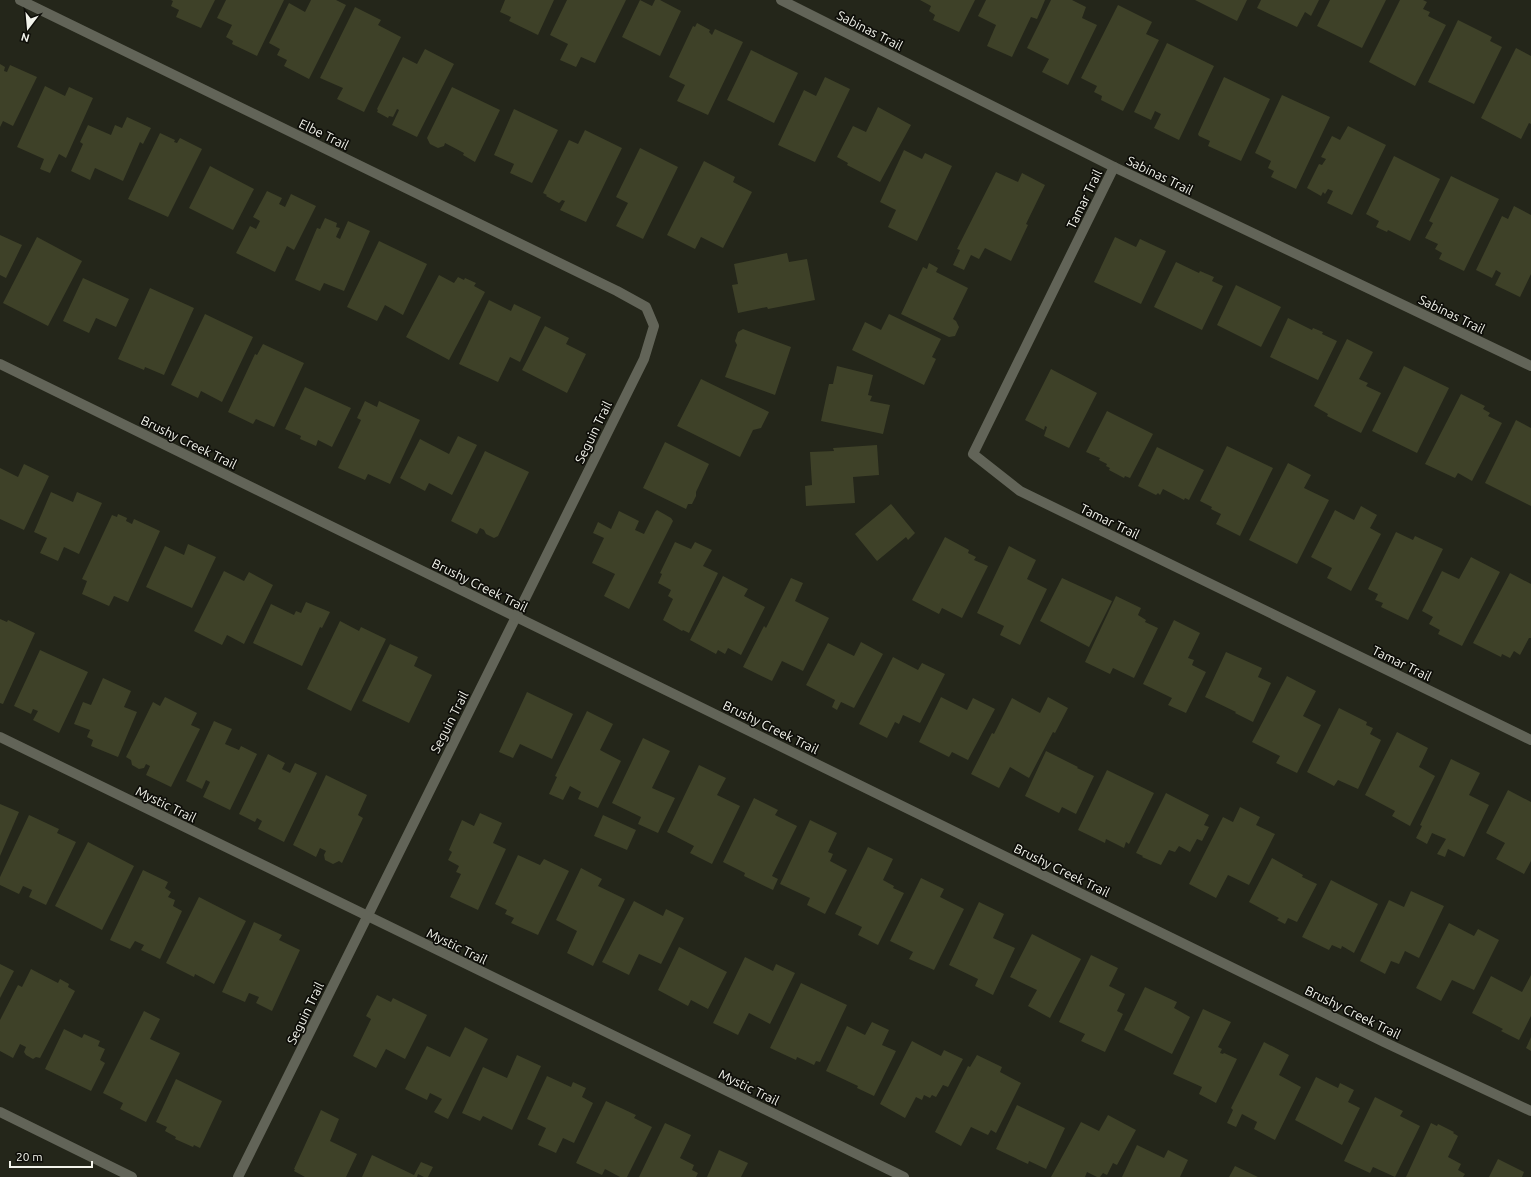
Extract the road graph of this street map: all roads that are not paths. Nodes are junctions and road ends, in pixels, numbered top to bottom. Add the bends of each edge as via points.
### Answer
1 (20, 0) edge
2 (781, 0) edge
3 (1114, 167) junction
4 (617, 291) joint
5 (0, 364) edge
6 (1531, 366) edge
7 (516, 617) junction
8 (0, 737) edge
9 (1531, 740) edge
10 (367, 916) junction
11 (1531, 1111) edge
12 (0, 1112) edge
13 (132, 1177) edge
14 (238, 1177) edge
15 (904, 1177) edge

1 - 4 street, Elbe Trail
2 - 3 street, Sabinas Trail
3 - 6 street, Sabinas Trail
3 - 9 street, Tamar Trail via 973,454 1020,492
4 - 7 street, Seguin Trail via 646,307 654,326 644,359
5 - 7 street, Brushy Creek Trail
7 - 10 street, Seguin Trail
7 - 11 street, Brushy Creek Trail via 1370,1035
8 - 10 street, Mystic Trail
10 - 14 street, Seguin Trail
10 - 15 street, Mystic Trail
12 - 13 street

